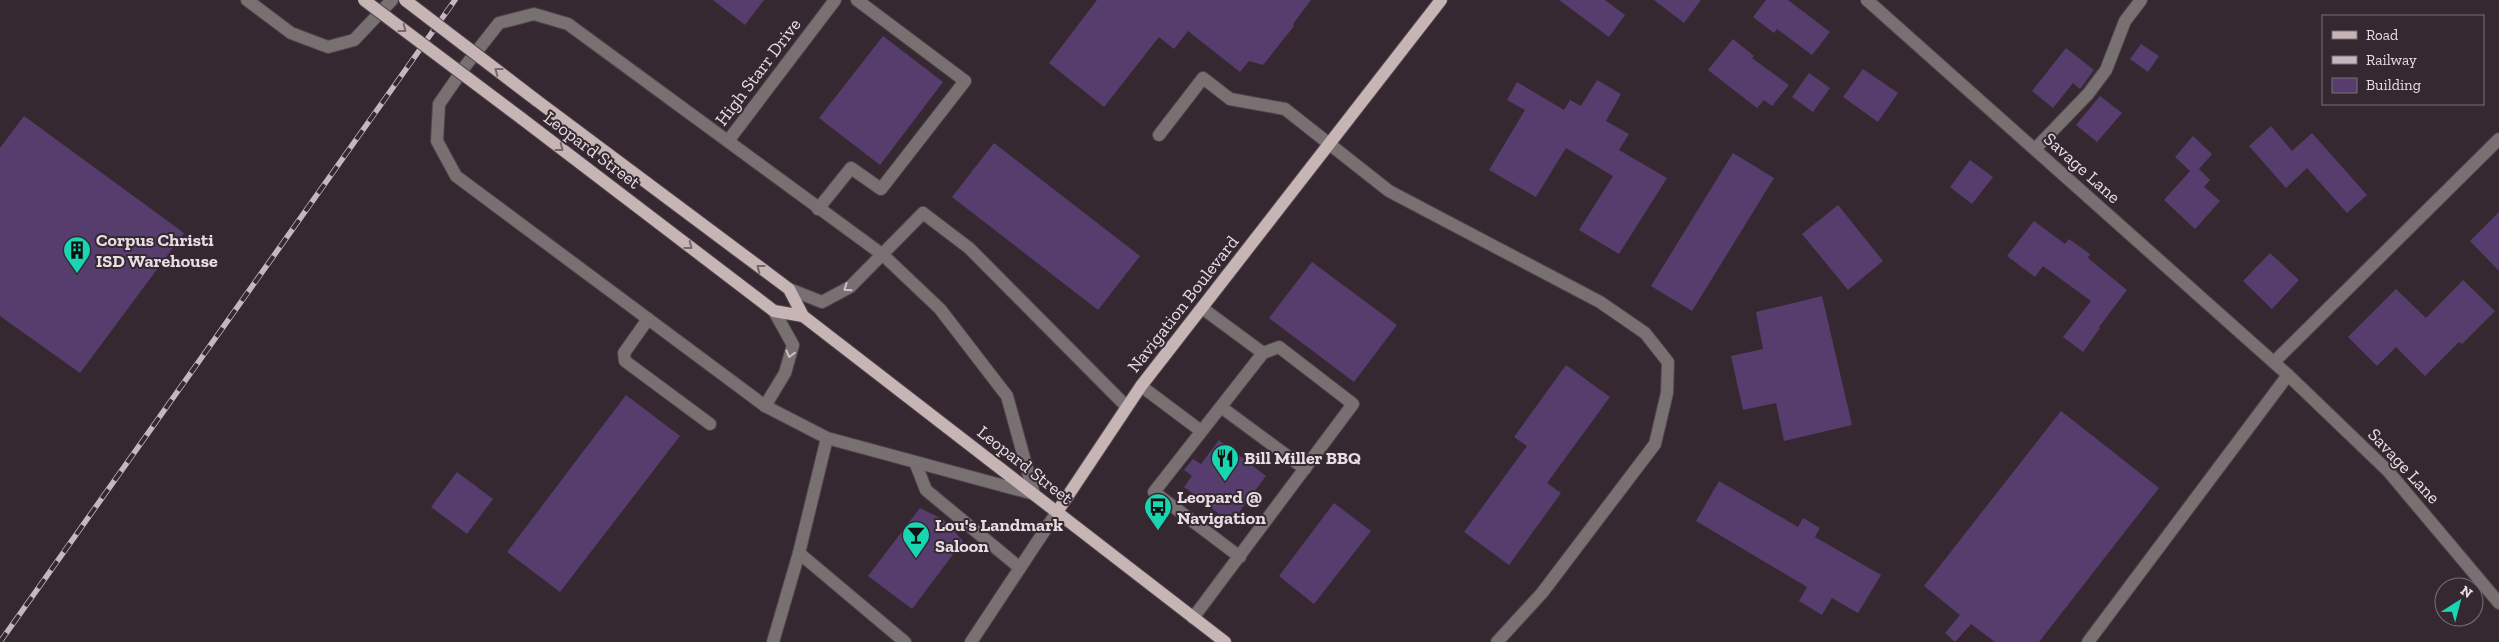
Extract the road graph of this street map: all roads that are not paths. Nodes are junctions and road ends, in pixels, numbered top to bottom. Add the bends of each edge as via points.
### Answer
1 (247, 0) edge
2 (364, 0) edge
3 (392, 0) edge
4 (405, 0) edge
5 (835, 0) edge
6 (857, 0) edge
7 (1441, 0) edge
8 (1867, 0) edge
9 (2141, 0) edge
10 (1159, 135) dead end
11 (2499, 139) edge
12 (728, 141) junction
13 (1331, 143) junction
14 (2035, 150) junction
15 (818, 209) junction
16 (883, 255) junction
17 (789, 289) junction
18 (1202, 308) junction
19 (774, 310) junction
20 (803, 316) junction
21 (648, 319) junction
22 (1263, 353) junction
23 (2274, 362) junction
24 (2288, 375) junction
25 (1141, 386) junction
26 (765, 406) junction
27 (1126, 406) junction
28 (1221, 407) junction
29 (710, 424) dead end
30 (1201, 432) junction
31 (827, 438) junction
32 (916, 462) junction
33 (1305, 469) junction
34 (1034, 494) junction
35 (1057, 512) junction
36 (799, 553) junction
37 (1240, 557) junction
38 (1020, 568) junction
39 (2499, 603) edge
40 (1193, 618) junction
41 (773, 642) edge
42 (905, 642) edge
43 (971, 642) edge
44 (1225, 642) edge
45 (1497, 642) edge
46 (2088, 642) edge

1 - 3 street via 292,33 328,47 354,40
2 -> 19 main road, Leopard Street, bridge
17 -> 4 main road, Leopard Street, bridge
5 - 12 street, High Starr Drive
6 - 15 street via 965,82 881,189 851,168
7 - 13 main road, Navigation Boulevard
8 - 14 street, Savage Lane
9 - 14 street via 2124,21 2106,70
10 - 13 street via 1203,78 1230,99 1285,109
11 - 23 street
12 - 15 street
12 - 21 street via 568,24 534,14 499,23 439,104 437,141 456,176
13 - 18 main road, Navigation Boulevard
13 - 45 street via 1389,191 1600,302 1644,333 1668,362 1667,393 1655,444 1548,586
14 - 23 street, Savage Lane
15 - 16 street
16 -> 17 street via 850,287 822,302
16 - 27 street via 923,213 969,248
16 - 34 street via 940,309 1007,396
17 - 20 main road, Leopard Street
18 - 22 street
18 - 25 main road, Navigation Boulevard
19 - 20 main road, Leopard Street
19 -> 26 street via 793,345 785,373
20 - 34 main road, Leopard Street
21 - 26 street
21 - 29 street via 624,353 625,361
22 - 28 street
22 - 33 street via 1279,347 1353,404
23 - 24 street, Savage Lane
24 - 39 street, Savage Lane via 2388,471
24 - 46 street
25 - 27 main road, Navigation Boulevard
25 - 30 street
26 - 31 street
27 - 35 main road, Navigation Boulevard
28 - 30 street
28 - 33 street
30 - 37 street via 1154,492
31 - 32 street
31 - 36 street
32 - 34 street
32 - 38 street via 926,490
33 - 37 street
34 - 35 main road, Leopard Street
35 - 38 street, Navigation Boulevard
35 - 40 main road, Leopard Street
36 - 41 street
36 - 42 street
37 - 40 street
38 - 43 street, Navigation Boulevard
40 - 44 main road, Leopard Street

